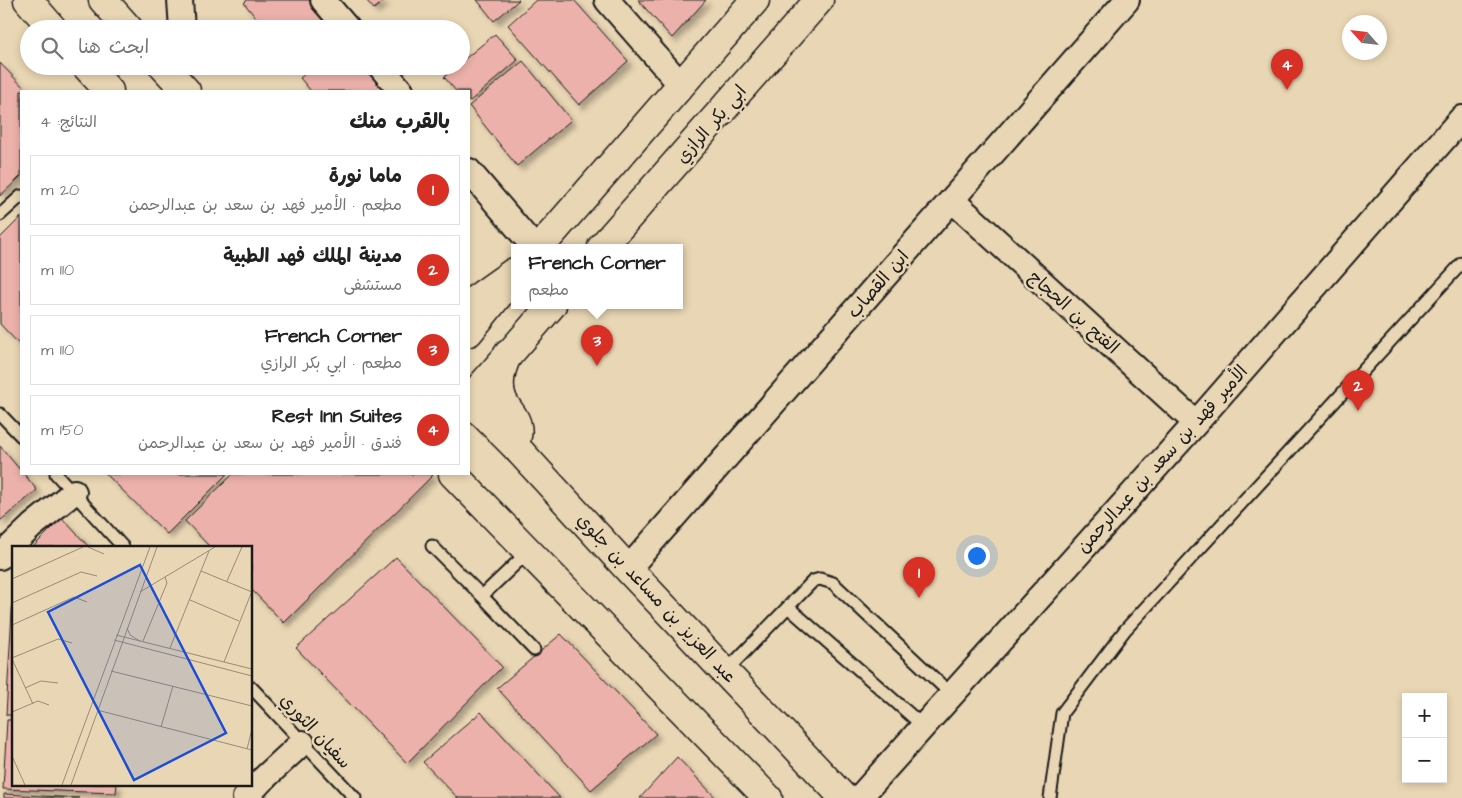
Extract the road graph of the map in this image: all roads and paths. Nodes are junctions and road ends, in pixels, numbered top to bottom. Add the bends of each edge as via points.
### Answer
1 (28, 0) edge
2 (104, 0) edge
3 (180, 0) edge
4 (323, 0) edge
5 (607, 0) edge
6 (755, 0) edge
7 (819, 0) edge
8 (1127, 0) edge
9 (45, 20) edge
10 (121, 20) edge
11 (181, 20) edge
12 (340, 20) edge
13 (94, 75) edge
14 (171, 75) edge
15 (185, 75) edge
16 (388, 75) edge
17 (681, 85) junction
18 (108, 90) edge
19 (185, 90) edge
20 (186, 90) edge
21 (400, 90) edge
22 (1462, 118) edge
23 (470, 172) edge
24 (20, 197) edge
25 (952, 200) junction
26 (0, 215) edge
27 (531, 244) edge
28 (543, 244) edge
29 (605, 244) edge
30 (1462, 263) edge
31 (511, 274) edge
32 (511, 280) edge
33 (470, 303) edge
34 (548, 309) edge
35 (470, 331) edge
36 (508, 354) junction
37 (470, 399) edge
38 (470, 401) edge
39 (0, 414) edge
40 (1196, 423) junction
41 (20, 435) edge
42 (514, 445) junction
43 (57, 475) edge
44 (455, 475) edge
45 (74, 492) junction
46 (122, 546) edge
47 (432, 546) dead end
48 (529, 551) junction
49 (0, 557) edge
50 (628, 569) junction
51 (482, 596) junction
52 (788, 608) junction
53 (534, 650) dead end
54 (726, 671) junction
55 (252, 688) edge
56 (952, 695) junction
57 (923, 726) junction
58 (302, 743) junction
59 (245, 798) edge
60 (355, 798) edge
61 (768, 798) edge
62 (844, 798) edge
63 (859, 798) edge
64 (1050, 798) edge

1 - 9 main road
2 - 10 main road
3 - 11 street
4 - 12 street
5 - 17 street
6 - 17 main road
7 - 29 main road, ابي بكر الرازي
8 - 25 street, ابن القصاب
13 - 18 main road
14 - 19 main road
15 - 20 street
16 - 21 street
17 - 28 main road
22 - 40 street, الأمير فهد بن سعد بن عبدالرحمن
23 - 27 street
24 - 26 lane
25 - 40 street, الفتح بن الحجاج
25 - 50 street, ابن القصاب
30 - 64 lane via 1126,630 1073,698 1062,713
31 - 33 main road
32 - 35 main road
34 - 36 main road
36 - 37 main road
36 - 42 main road via 499,378 504,404 517,425
38 - 42 main road, عبد العزيز بن مساعد بن جلوي
39 - 41 lane
40 - 56 street, الأمير فهد بن سعد بن عبدالرحمن
42 - 50 main road, عبد العزيز بن مساعد بن جلوي
43 - 45 lane
44 - 48 main road
45 - 46 lane
45 - 49 street
47 - 51 lane
48 - 51 lane
48 - 61 main road
50 - 54 main road, عبد العزيز بن مساعد بن جلوي
51 - 53 lane
52 - 54 lane
52 - 56 lane via 813,580 833,583
52 - 57 lane
54 - 62 main road, عبد العزيز بن مساعد بن جلوي
55 - 58 lane, سفيان الثوري
56 - 57 street, الأمير فهد بن سعد بن عبدالرحمن
57 - 63 street, الأمير فهد بن سعد بن عبدالرحمن
58 - 59 street
58 - 60 lane, سفيان الثوري

